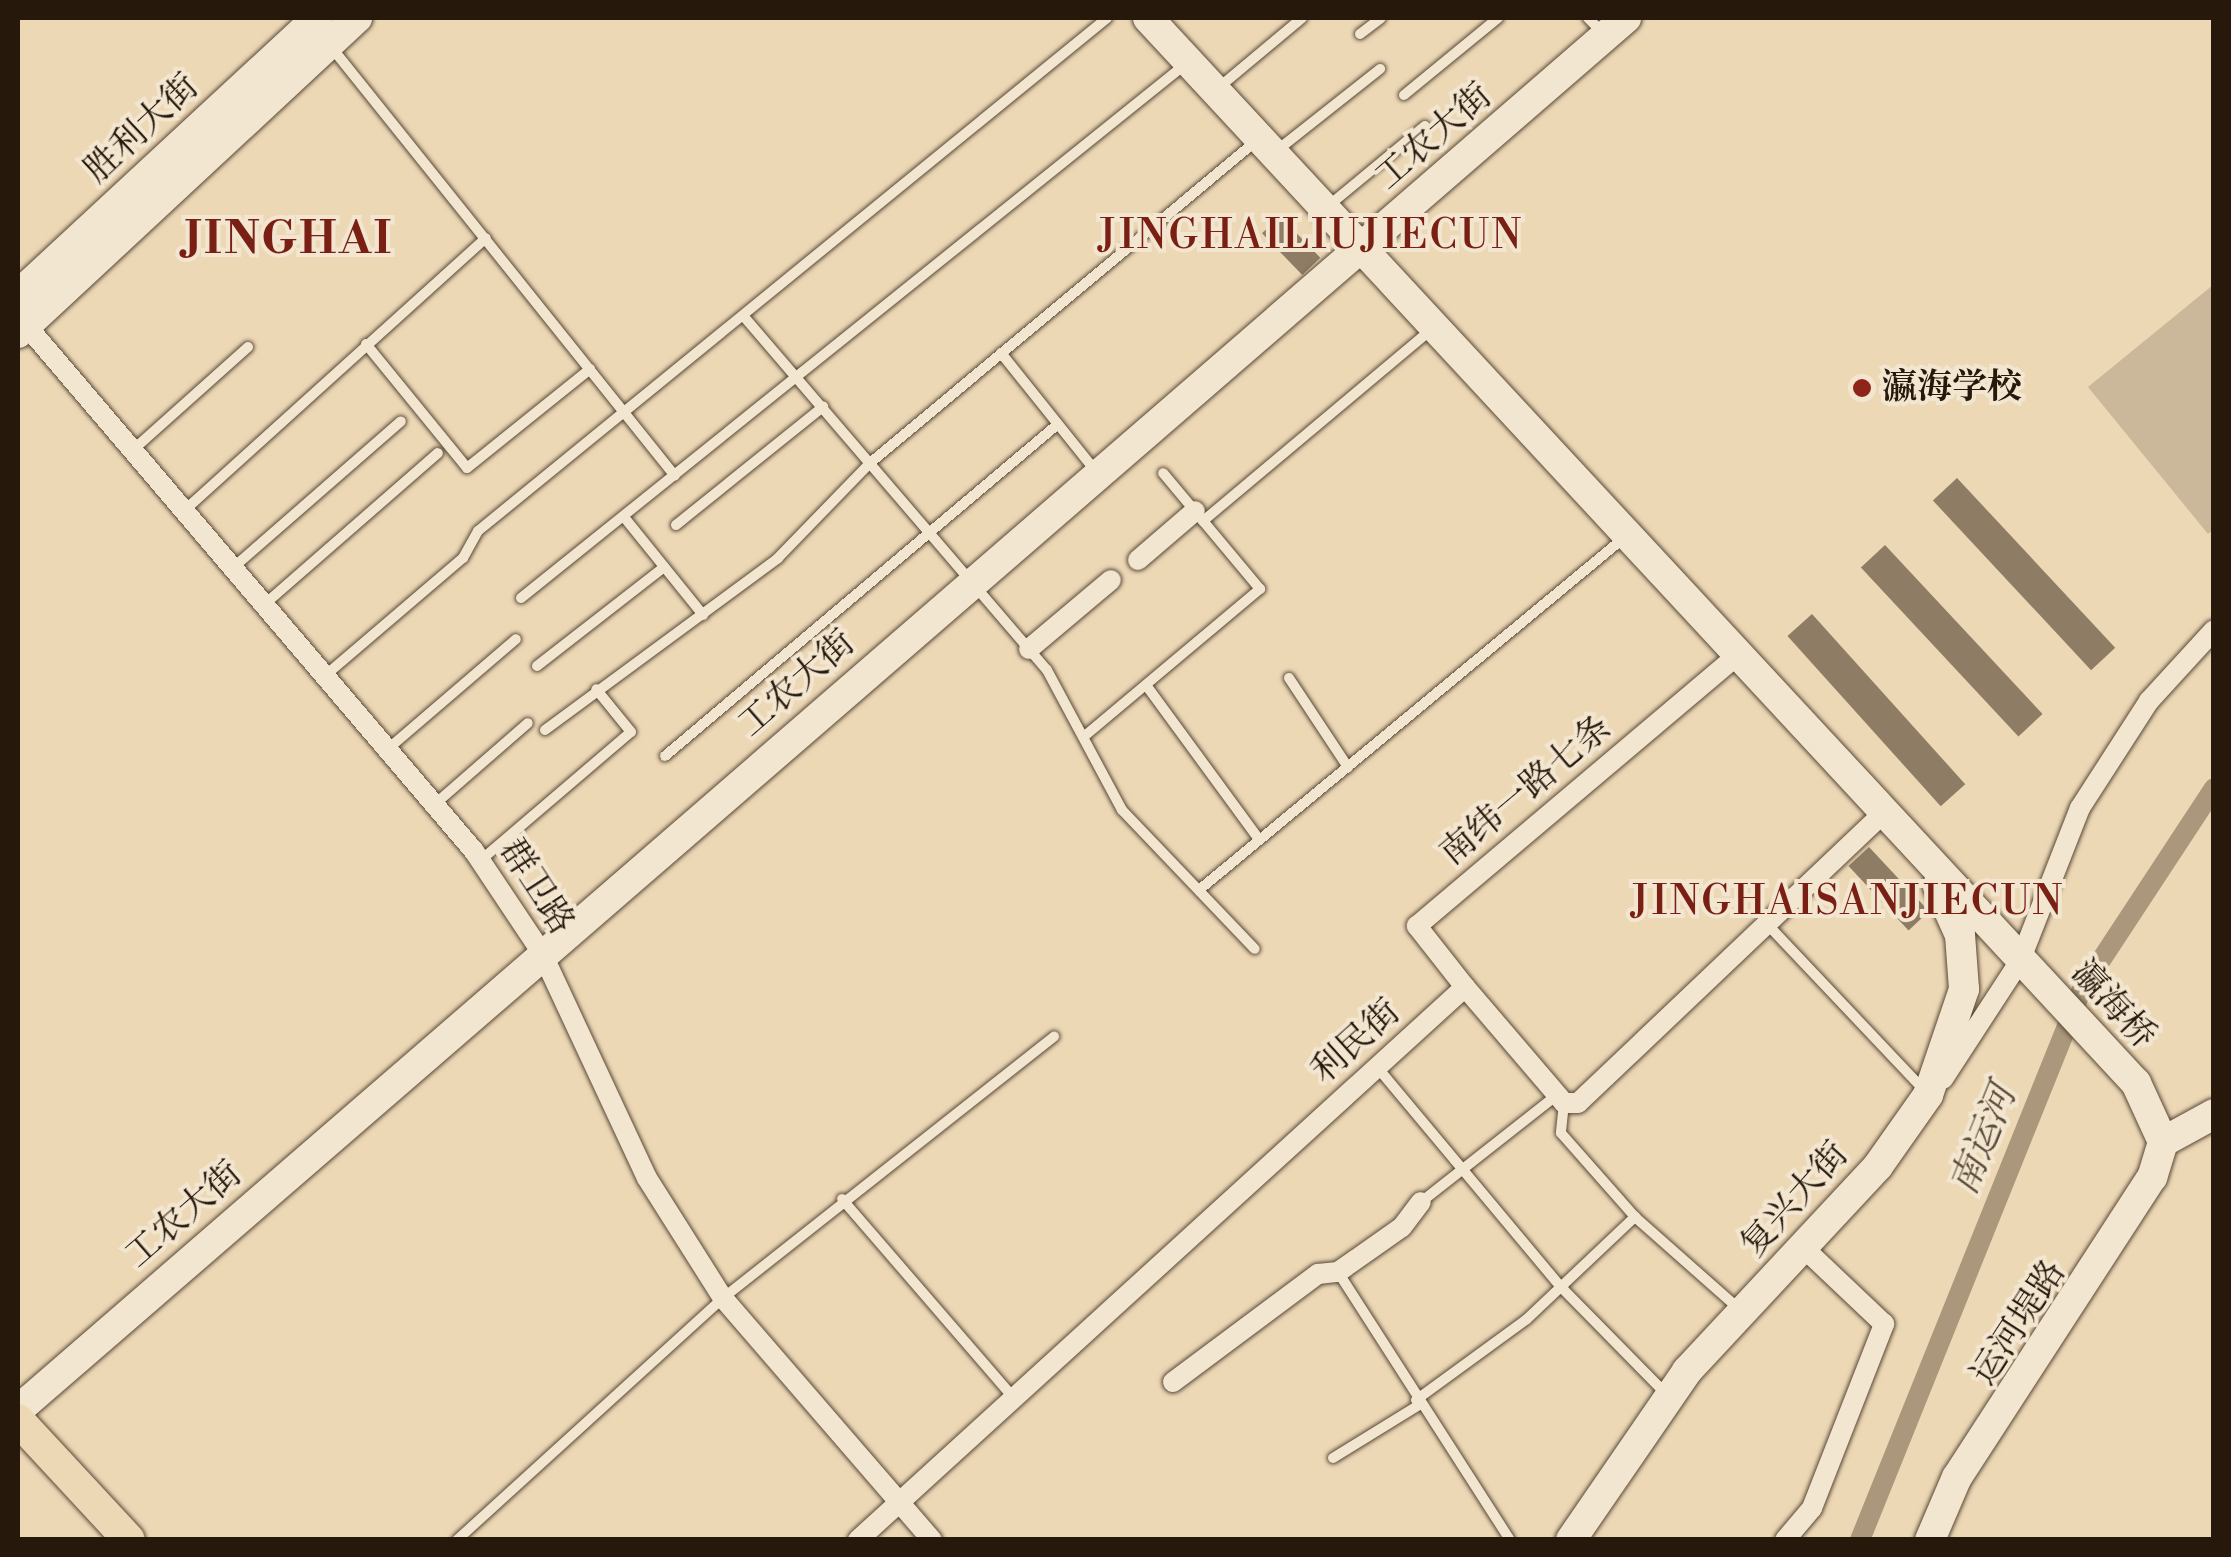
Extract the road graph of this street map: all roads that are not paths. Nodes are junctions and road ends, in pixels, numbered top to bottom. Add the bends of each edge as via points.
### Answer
1 (357, 18) edge
2 (1107, 18) edge
3 (1302, 18) edge
4 (1381, 18) edge
5 (1498, 18) edge
6 (1159, 21) edge
7 (1607, 24) edge
8 (323, 31) edge
9 (1360, 34) dead end
10 (1189, 61) junction
11 (1380, 69) dead end
12 (1216, 90) junction
13 (1404, 95) dead end
14 (1425, 126) dead end
15 (1268, 145) junction
16 (1326, 208) junction
17 (486, 238) junction
18 (1364, 248) junction
19 (18, 295) edge
20 (746, 319) junction
21 (20, 324) edge
22 (1436, 326) junction
23 (366, 344) junction
24 (248, 347) dead end
25 (1001, 353) junction
26 (590, 369) junction
27 (796, 380) junction
28 (823, 407) junction
29 (627, 416) junction
30 (401, 421) dead end
31 (1058, 424) junction
32 (134, 449) junction
33 (438, 454) dead end
34 (870, 463) junction
35 (1162, 473) dead end
36 (1098, 475) junction
37 (675, 476) junction
38 (186, 509) junction
39 (624, 516) junction
40 (1199, 516) junction
41 (676, 525) dead end
42 (926, 533) junction
43 (1627, 536) junction
44 (1138, 560) dead end
45 (234, 566) junction
46 (664, 566) junction
47 (1111, 580) dead end
48 (969, 586) junction
49 (521, 598) dead end
50 (266, 603) junction
51 (703, 615) junction
52 (2214, 630) edge
53 (516, 639) dead end
54 (1029, 650) junction
55 (1737, 656) junction
56 (537, 666) dead end
57 (327, 674) junction
58 (1290, 678) dead end
59 (1146, 684) junction
60 (596, 688) junction
61 (528, 723) dead end
62 (545, 730) dead end
63 (1087, 734) junction
64 (389, 748) junction
65 (665, 756) dead end
66 (1348, 767) junction
67 (435, 804) junction
68 (1882, 815) junction
69 (1258, 838) junction
70 (480, 860) junction
71 (1931, 869) junction
72 (1198, 890) junction
73 (1767, 924) junction
74 (1255, 949) dead end
75 (542, 954) junction
76 (2028, 969) junction
77 (1465, 986) junction
78 (1054, 1038) dead end
79 (1377, 1067) junction
80 (1928, 1094) junction
81 (1561, 1099) junction
82 (2214, 1114) edge
83 (2163, 1142) junction
84 (1458, 1168) junction
85 (842, 1200) junction
86 (1421, 1202) joint
87 (1635, 1217) junction
88 (1803, 1247) junction
89 (1338, 1272) junction
90 (1561, 1286) junction
91 (723, 1298) junction
92 (1743, 1313) junction
93 (1173, 1382) dead end
94 (1668, 1396) junction
95 (1014, 1398) junction
96 (1418, 1402) junction
97 (18, 1410) edge
98 (18, 1420) edge
99 (18, 1445) edge
100 (1333, 1458) dead end
101 (897, 1503) junction
102 (106, 1540) edge
103 (129, 1540) edge
104 (456, 1540) edge
105 (858, 1540) edge
106 (932, 1540) edge
107 (1510, 1540) edge
108 (1571, 1540) edge
109 (1784, 1540) edge
110 (1930, 1540) edge

1 - 8 street
2 - 20 lane
3 - 12 lane
4 - 9 lane
5 - 13 lane
6 - 10 street, 瀛海桥
7 - 18 street, 工农大街
8 - 17 lane
8 - 19 street, 胜利大街
8 - 21 street
10 - 12 street, 瀛海桥
10 - 27 lane
11 - 15 lane
12 - 15 street, 瀛海桥
14 - 16 lane
15 - 16 street, 瀛海桥
15 - 25 lane
16 - 18 street, 瀛海桥
17 - 23 lane
17 - 26 lane
18 - 22 street, 瀛海桥
18 - 36 street, 工农大街
20 - 27 lane
20 - 29 lane
21 - 32 street, 群卫路
22 - 40 lane
22 - 43 street, 瀛海桥
23 - 26 lane via 466,468
23 - 38 lane
24 - 32 lane
25 - 31 lane
25 - 34 lane
26 - 29 lane
27 - 28 lane
27 - 37 lane
28 - 34 lane
28 - 41 lane
29 - 37 lane
29 - 57 lane via 478,530 463,558
30 - 45 lane
31 - 36 lane
31 - 42 lane
32 - 38 street, 群卫路
33 - 50 lane
34 - 42 lane
34 - 51 lane via 778,558
35 - 40 lane
36 - 48 street, 工农大街
37 - 39 lane
38 - 45 street, 群卫路
39 - 46 lane
39 - 49 lane
40 - 44 street
40 - 59 lane via 1260,590
42 - 48 lane
42 - 65 lane
43 - 55 street, 瀛海桥
43 - 66 lane
45 - 50 street, 群卫路
46 - 51 lane
46 - 56 lane
47 - 54 street
48 - 54 lane
48 - 75 street, 工农大街
50 - 57 street, 群卫路
51 - 60 lane
52 - 76 street via 2149,701 2080,808
53 - 64 lane
54 - 63 lane
55 - 68 street, 瀛海桥
55 - 77 street, 南纬一路七条 via 1416,926
57 - 64 street, 群卫路
58 - 66 lane
59 - 63 lane
59 - 69 lane
60 - 62 lane
60 - 70 lane via 630,732
61 - 67 lane
63 - 72 lane via 1122,810
64 - 67 street, 群卫路
66 - 69 lane
67 - 70 street, 群卫路
68 - 71 street, 瀛海桥
68 - 73 street
69 - 72 lane
70 - 75 street, 群卫路
71 - 76 street, 瀛海桥
71 - 80 street, 复兴大街 via 1960,935 1964,989
72 - 74 lane
73 - 80 lane
73 - 81 street via 1578,1103
75 - 91 street, 群卫路 via 647,1178
75 - 97 street, 工农大街
76 - 80 street
76 - 83 street, 瀛海桥 via 2136,1083
77 - 79 street, 利民街
77 - 81 street
78 - 85 lane
79 - 84 lane
79 - 95 street, 利民街
80 - 88 street, 复兴大街
81 - 84 lane
81 - 87 lane via 1561,1133
82 - 83 street
83 - 110 street, 运河堤路 via 2092,1280 1957,1477
84 - 86 lane
84 - 90 lane
85 - 91 lane
85 - 95 lane
86 - 89 street via 1402,1227
87 - 90 lane
87 - 92 lane
88 - 92 street, 复兴大街
88 - 109 street via 1884,1324 1812,1508
89 - 93 street via 1318,1274
89 - 96 lane
90 - 94 lane
90 - 96 lane
91 - 101 street, 群卫路
91 - 104 lane
92 - 94 street, 复兴大街
94 - 108 street, 复兴大街 via 1618,1484
95 - 101 street, 利民街
96 - 100 lane
96 - 107 lane
98 - 103 main road
99 - 102 main road
101 - 105 street, 利民街
101 - 106 street, 群卫路

